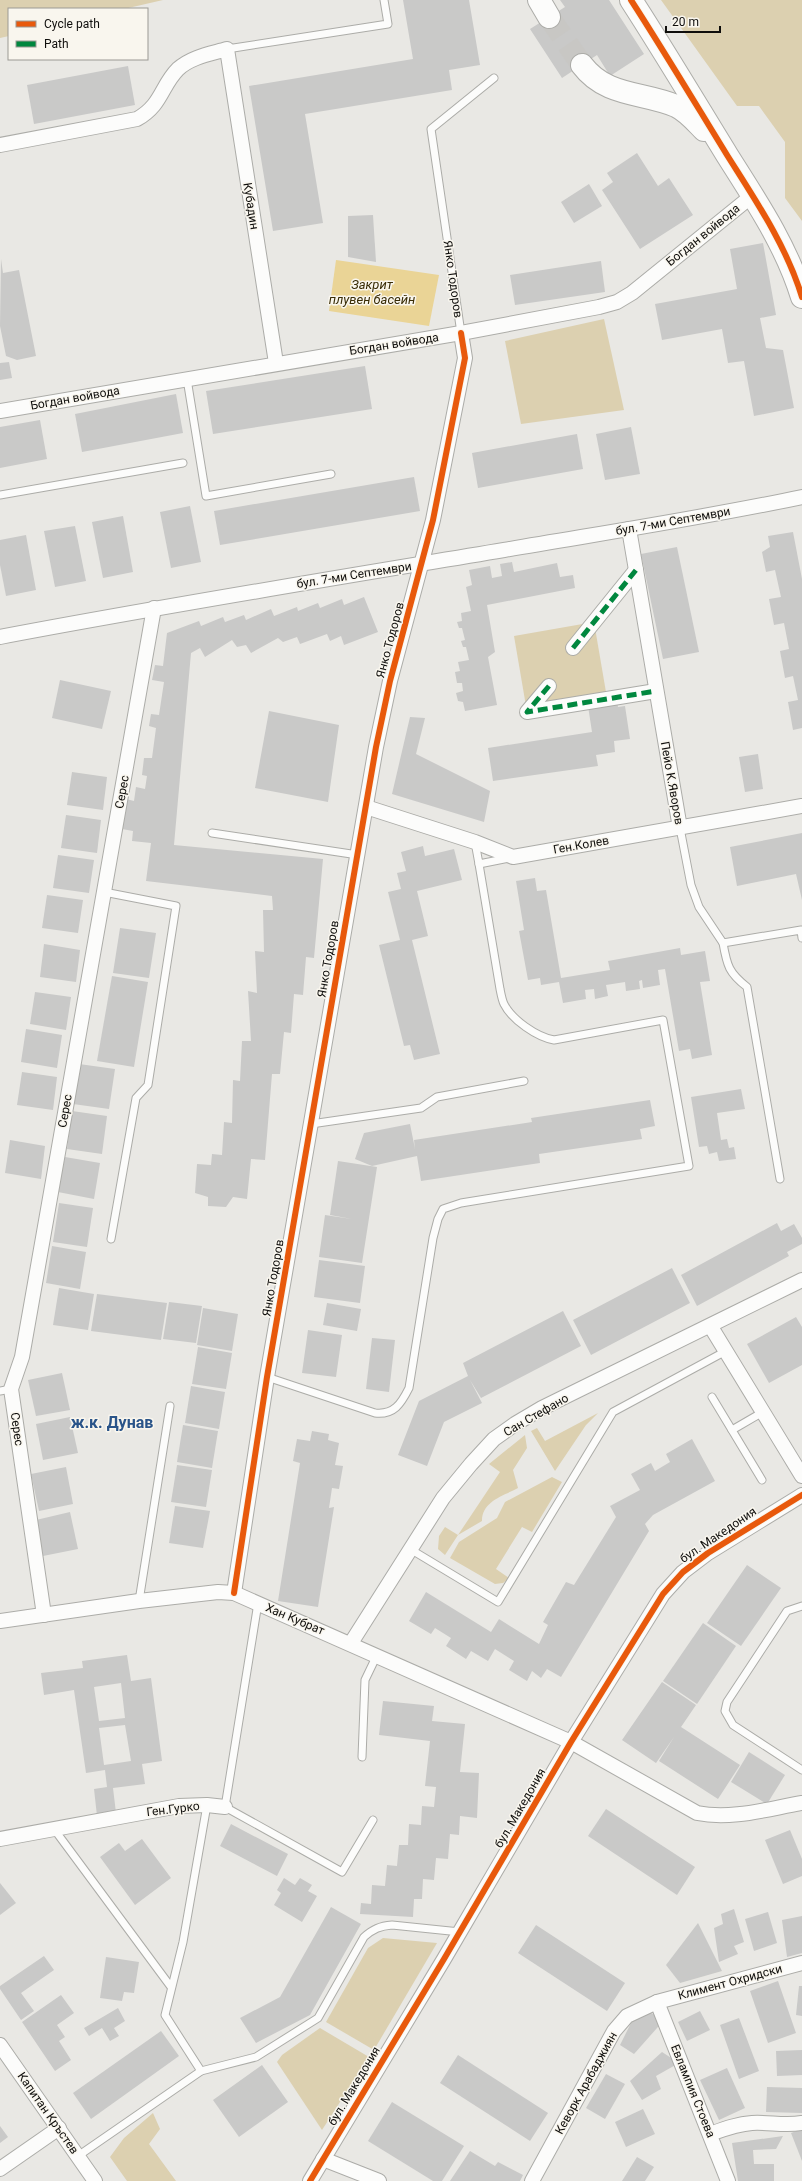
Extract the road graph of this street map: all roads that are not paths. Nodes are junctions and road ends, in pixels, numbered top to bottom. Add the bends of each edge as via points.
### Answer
1 (384, 0) edge
2 (631, 0) edge
3 (227, 49) junction
4 (582, 65) tunnel mouth
5 (494, 78) dead end
6 (0, 145) edge
7 (728, 156) junction
8 (753, 195) junction
9 (796, 267) edge
10 (802, 297) edge
11 (461, 333) junction
12 (276, 363) junction
13 (187, 379) junction
14 (0, 410) edge
15 (184, 463) dead end
16 (331, 474) dead end
17 (0, 495) edge
18 (802, 497) edge
19 (629, 529) junction
20 (421, 564) junction
21 (636, 570) junction
22 (154, 608) junction
23 (0, 637) edge
24 (573, 648) dead end
25 (549, 686) dead end
26 (656, 691) junction
27 (366, 806) junction
28 (802, 806) edge
29 (680, 828) junction
30 (212, 833) dead end
31 (475, 842) junction
32 (358, 855) junction
33 (513, 857) junction
34 (479, 864) junction
35 (104, 892) junction
36 (802, 938) edge
37 (723, 943) junction
38 (524, 1081) dead end
39 (311, 1124) junction
40 (780, 1179) dead end
41 (111, 1240) dead end
42 (802, 1280) edge
43 (711, 1326) junction
44 (726, 1351) junction
45 (267, 1377) junction
46 (5, 1390) edge
47 (712, 1397) dead end
48 (170, 1406) dead end
49 (763, 1412) junction
50 (732, 1430) junction
51 (802, 1476) edge
52 (762, 1480) dead end
53 (802, 1495) edge
54 (410, 1549) junction
55 (234, 1593) junction
56 (139, 1601) junction
57 (258, 1603) junction
58 (802, 1606) edge
59 (44, 1614) junction
60 (0, 1621) edge
61 (351, 1643) junction
62 (377, 1655) junction
63 (571, 1742) junction
64 (362, 1756) dead end
65 (802, 1770) edge
66 (802, 1803) edge
67 (206, 1805) junction
68 (225, 1807) junction
69 (373, 1820) dead end
70 (54, 1829) junction
71 (0, 1839) edge
72 (460, 1932) junction
73 (802, 1963) edge
74 (170, 1987) junction
75 (657, 2002) junction
76 (0, 2045) edge
77 (201, 2071) junction
78 (802, 2123) edge
79 (59, 2128) junction
80 (710, 2134) junction
81 (78, 2156) junction
82 (322, 2159) junction
83 (0, 2169) edge
84 (95, 2181) edge
85 (310, 2181) edge
86 (379, 2181) edge
87 (532, 2181) edge
88 (728, 2181) edge

1 - 3 lane via 388,24
2 - 7 main road
3 - 6 street via 190,60 177,70 149,112 137,119
3 - 12 street, Кубадин
4 - 7 main road via 596,80 613,89 676,106 696,122
5 - 11 lane, Янко Тодоров via 431,129
7 - 8 main road
8 - 9 main road
8 - 11 street, Богдан войвода via 632,293 617,302
9 - 10 main road
11 - 12 street, Богдан войвода
11 - 20 street, Янко Тодоров via 465,358 433,520
12 - 13 street, Богдан войвода
13 - 14 street, Богдан войвода
13 - 16 lane via 206,496
15 - 17 lane
18 - 19 street, бул. 7-ми Септември
19 - 20 street, бул. 7-ми Септември
19 - 21 street, Пейо К.Яворов
20 - 22 street, бул. 7-ми Септември
20 - 27 street, Янко Тодоров via 390,681
21 - 24 street
21 - 26 street, Пейо К.Яворов
22 - 23 street, бул. 7-ми Септември
22 - 35 street, Серес
25 - 26 street via 527,712
26 - 29 street, Пейо К.Яворов
27 - 31 street
27 - 32 street, Янко Тодоров
28 - 29 street, Ген.Колев
29 - 33 street, Ген.Колев
29 - 37 lane, Пейо К.Яворов via 691,885 699,907
30 - 32 lane
31 - 33 street
31 - 34 lane
32 - 39 street, Янко Тодоров
33 - 34 lane
34 - 45 lane via 500,989 510,1013 543,1038 554,1040 663,1020 689,1166 461,1203 443,1209 433,1238 409,1388 394,1411 385,1414 375,1413
35 - 41 lane via 176,906 148,1085 136,1098
35 - 46 street, Серес via 22,1357
36 - 37 lane via 801,930
37 - 40 lane via 726,965 734,977 747,987
38 - 39 lane via 437,1097 421,1108
39 - 45 street, Янко Тодоров
42 - 43 street, Сан Стефано
43 - 44 street
43 - 54 street, Сан Стефано via 542,1408 499,1435 443,1498
44 - 49 street
44 - 54 lane via 613,1412 498,1602
45 - 55 street, Янко Тодоров
46 - 59 street, Серес
47 - 50 lane
48 - 56 lane
49 - 50 lane
49 - 51 street
50 - 52 lane
53 - 63 street, бул. Македония via 708,1553 683,1572 668,1588
54 - 61 street, Сан Стефано
55 - 56 street, Хан Кубрат via 218,1592
55 - 57 street, Хан Кубрат
56 - 59 street, Хан Кубрат
57 - 61 street, Хан Кубрат
57 - 68 lane
58 - 65 lane via 787,1611 727,1702 725,1711 733,1725
59 - 60 street, Хан Кубрат
61 - 62 street, Хан Кубрат
62 - 63 street, Хан Кубрат
62 - 64 lane via 365,1680
63 - 66 street, Хан Кубрат via 696,1813 713,1817 731,1816
63 - 72 street, бул. Македония
67 - 68 street, Ген.Гурко
67 - 70 street, Ген.Гурко via 179,1806
67 - 74 lane via 183,1942
68 - 69 lane, Ген.Гурко via 342,1872
70 - 71 street, Ген.Гурко
70 - 74 lane
72 - 77 lane via 392,1925 381,1926 371,1931 364,1937 318,2018 256,2057
72 - 82 street, бул. Македония
73 - 75 street, Климент Охридски
74 - 77 lane via 165,2015
75 - 80 street, Евлампия Стоева
75 - 87 street, Кеворк Арабаджиян via 627,2016 614,2031
76 - 79 street, Капитан Кръстев
77 - 81 lane
78 - 80 street via 737,2125
79 - 81 street, Капитан Кръстев
79 - 83 street
80 - 88 street, Евлампия Стоева
81 - 84 street, Капитан Кръстев
82 - 85 street, бул. Македония
82 - 86 street

